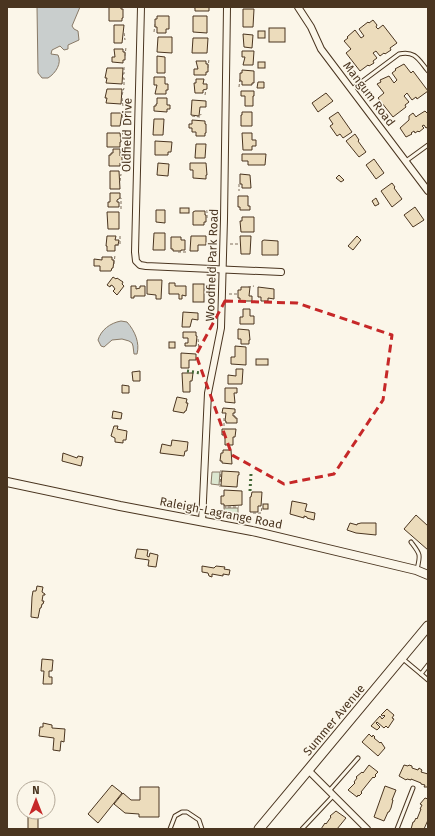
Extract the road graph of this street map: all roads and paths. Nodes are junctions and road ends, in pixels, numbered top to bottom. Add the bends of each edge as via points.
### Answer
1 (141, 7) edge
2 (227, 7) edge
3 (298, 7) edge
4 (155, 23) dead end
5 (154, 32) dead end
6 (124, 33) dead end
7 (125, 40) dead end
8 (126, 47) dead end
9 (125, 56) dead end
10 (209, 59) dead end
11 (124, 67) dead end
12 (208, 68) dead end
13 (428, 71) edge
14 (123, 74) dead end
15 (240, 77) dead end
16 (123, 78) dead end
17 (124, 85) dead end
18 (239, 87) dead end
19 (124, 88) dead end
20 (206, 89) dead end
21 (351, 90) junction
22 (122, 95) dead end
23 (205, 95) dead end
24 (122, 98) dead end
25 (123, 106) dead end
26 (123, 111) dead end
27 (201, 114) dead end
28 (192, 116) dead end
29 (122, 118) dead end
30 (123, 132) dead end
31 (121, 139) dead end
32 (428, 145) edge
33 (406, 161) junction
34 (122, 174) dead end
35 (120, 181) dead end
36 (239, 184) dead end
37 (239, 190) dead end
38 (428, 191) edge
39 (119, 198) dead end
40 (121, 209) dead end
41 (207, 210) dead end
42 (207, 218) dead end
43 (120, 234) dead end
44 (230, 244) dead end
45 (239, 244) dead end
46 (116, 245) dead end
47 (178, 252) dead end
48 (187, 252) dead end
49 (115, 255) dead end
50 (114, 264) dead end
51 (223, 269) junction
52 (281, 272) dead end
53 (254, 286) dead end
54 (248, 287) dead end
55 (229, 294) dead end
56 (238, 294) dead end
57 (198, 339) dead end
58 (198, 349) dead end
59 (224, 418) dead end
60 (224, 426) dead end
61 (221, 470) dead end
62 (7, 482) edge
63 (220, 487) dead end
64 (223, 507) dead end
65 (239, 507) dead end
66 (262, 507) dead end
67 (253, 513) dead end
68 (202, 522) junction
69 (411, 542) dead end
70 (416, 570) junction
71 (428, 575) edge
72 (428, 626) edge
73 (402, 657) junction
74 (428, 664) edge
75 (420, 674) junction
76 (428, 680) edge
77 (358, 758) dead end
78 (308, 770) junction
79 (413, 788) dead end
80 (331, 793) junction
81 (170, 829) edge
82 (202, 829) edge
83 (259, 829) edge
84 (302, 829) edge
85 (367, 829) edge
86 (397, 829) edge

1 - 51 street, Oldfield Drive via 136,261 146,266
2 - 51 street, Woodfield Park Road
3 - 21 street, Mangum Road via 321,48
4 - 5 path
6 - 7 path
8 - 9 path
10 - 12 path
11 - 14 path
13 - 21 lane via 415,55 405,52
15 - 18 path
16 - 17 path
19 - 22 path
20 - 23 path
21 - 33 street, Mangum Road
24 - 25 path
26 - 29 path
27 - 28 path via 200,117
30 - 31 path
32 - 33 lane
33 - 38 street, Mangum Road
34 - 35 path
36 - 37 path
39 - 40 path
41 - 42 path
43 - 46 path via 120,245
44 - 45 path
47 - 48 path
49 - 50 path
51 - 52 street
51 - 68 street, Woodfield Park Road via 221,332 207,399
53 - 54 path
55 - 56 path
57 - 58 path
59 - 60 path
61 - 63 path
62 - 68 main road, Raleigh-Lagrange Road
64 - 65 path
66 - 67 path via 261,514
68 - 70 main road, Raleigh-Lagrange Road
69 - 70 lane via 420,558
70 - 71 main road, Raleigh-Lagrange Road
72 - 73 main road, Summer Avenue
73 - 75 lane
73 - 78 main road, Summer Avenue
74 - 75 lane
75 - 76 lane
77 - 80 lane
78 - 80 street
78 - 83 main road, Summer Avenue
79 - 86 lane
80 - 84 lane
80 - 85 street
81 - 82 lane via 175,816 182,812 187,812 199,820

